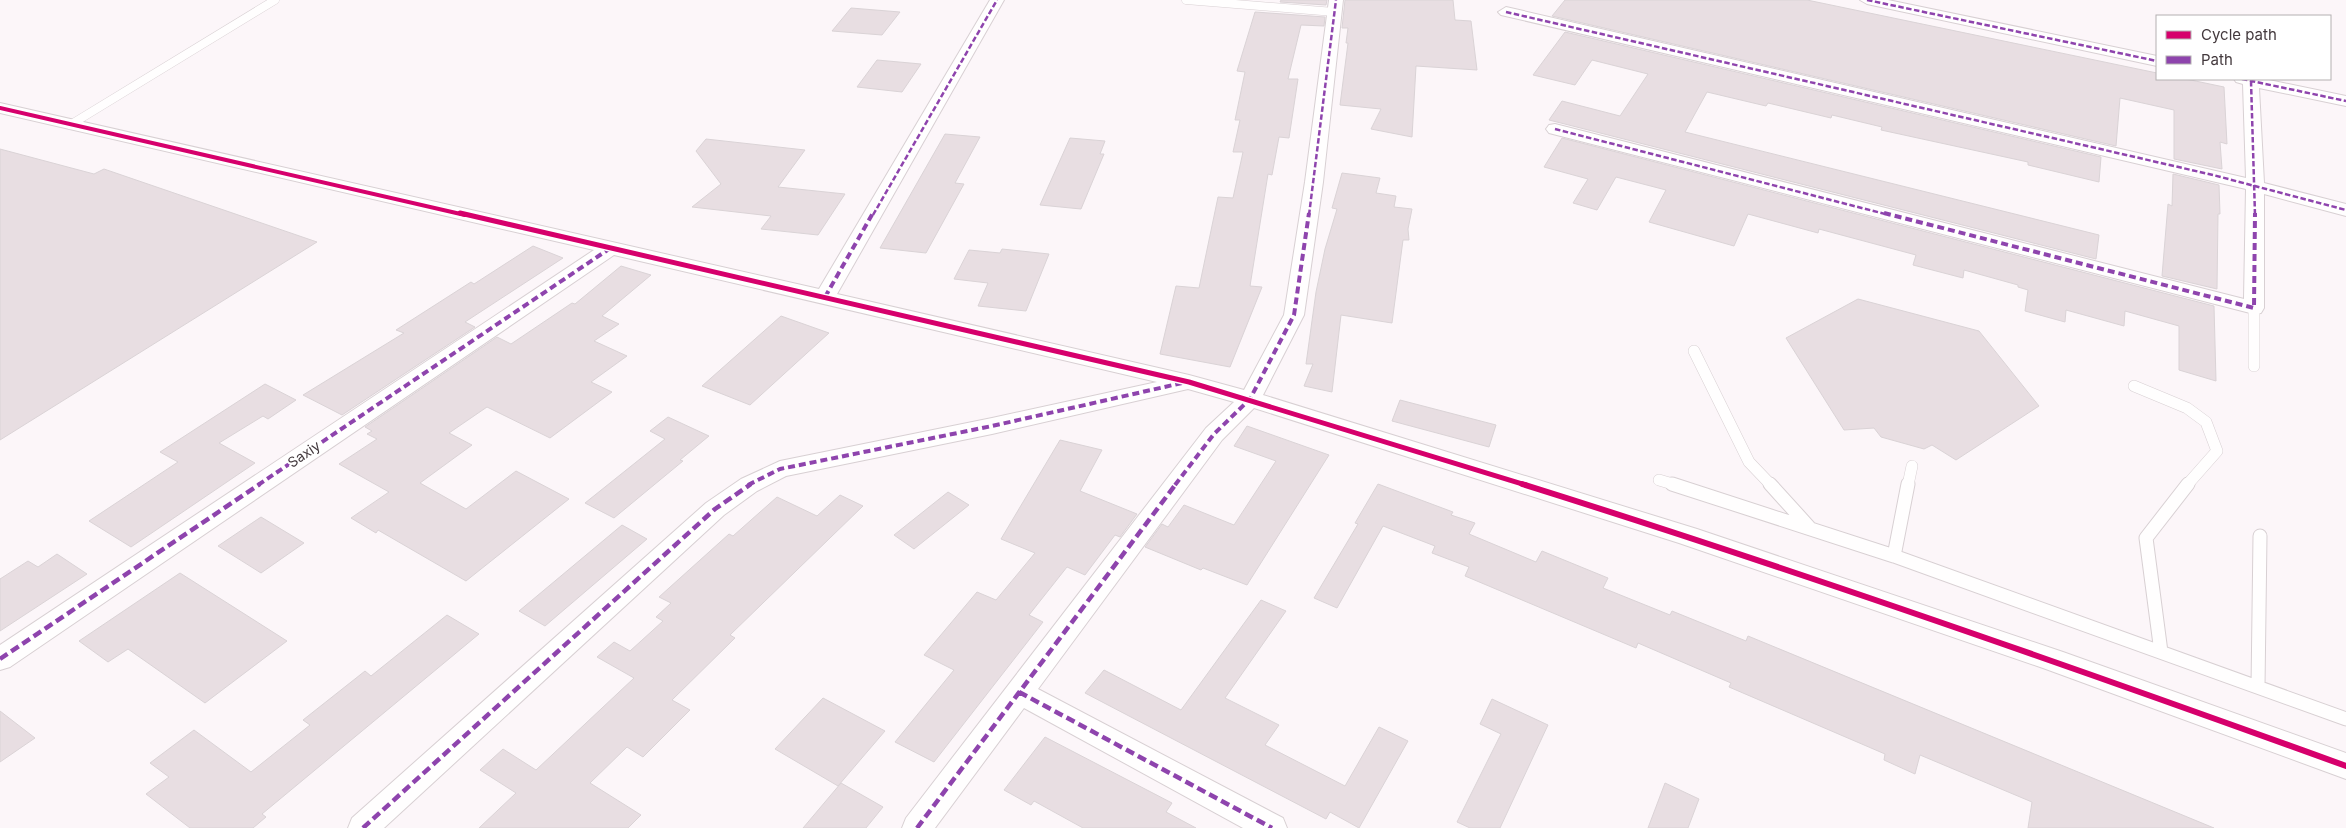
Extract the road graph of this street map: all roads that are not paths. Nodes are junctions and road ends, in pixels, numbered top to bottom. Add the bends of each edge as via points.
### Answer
1 (275, 0) edge
2 (997, 0) edge
3 (1186, 0) edge
4 (1867, 0) edge
5 (1335, 6) edge
6 (1506, 12) dead end
7 (2156, 61) edge
8 (2246, 80) edge
9 (2346, 101) edge
10 (0, 108) edge
11 (70, 125) junction
12 (1554, 129) dead end
13 (2255, 187) junction
14 (2346, 210) edge
15 (609, 249) junction
16 (825, 297) junction
17 (2254, 308) junction
18 (1694, 350) dead end
19 (2254, 366) dead end
20 (1189, 382) junction
21 (2134, 386) dead end
22 (1250, 399) junction
23 (1912, 466) dead end
24 (1659, 480) dead end
25 (1810, 529) junction
26 (2260, 536) dead end
27 (1894, 556) junction
28 (2161, 652) junction
29 (0, 659) edge
30 (2258, 687) junction
31 (1019, 692) junction
32 (2346, 719) edge
33 (2346, 766) edge
34 (363, 828) edge
35 (917, 828) edge
36 (1272, 828) edge

1 - 11 lane
2 - 16 street
3 - 5 lane
4 - 7 street
5 - 22 street via 1294,315
6 - 13 street
8 - 9 street
8 - 13 street
10 - 11 street
11 - 15 street
12 - 17 street
13 - 14 street
13 - 17 street
15 - 16 street
15 - 29 street, Saxiy
16 - 20 street
17 - 19 lane
18 - 25 lane via 1749,462
20 - 22 street
20 - 34 street via 780,469 749,485 715,510
21 - 28 lane via 2187,408 2206,422 2217,451 2146,538
22 - 31 street via 1214,434
22 - 33 street via 1697,539 2053,660
23 - 27 lane
24 - 25 lane
25 - 27 lane
26 - 30 lane
27 - 28 lane
28 - 30 lane
30 - 32 lane
31 - 35 street
31 - 36 street

